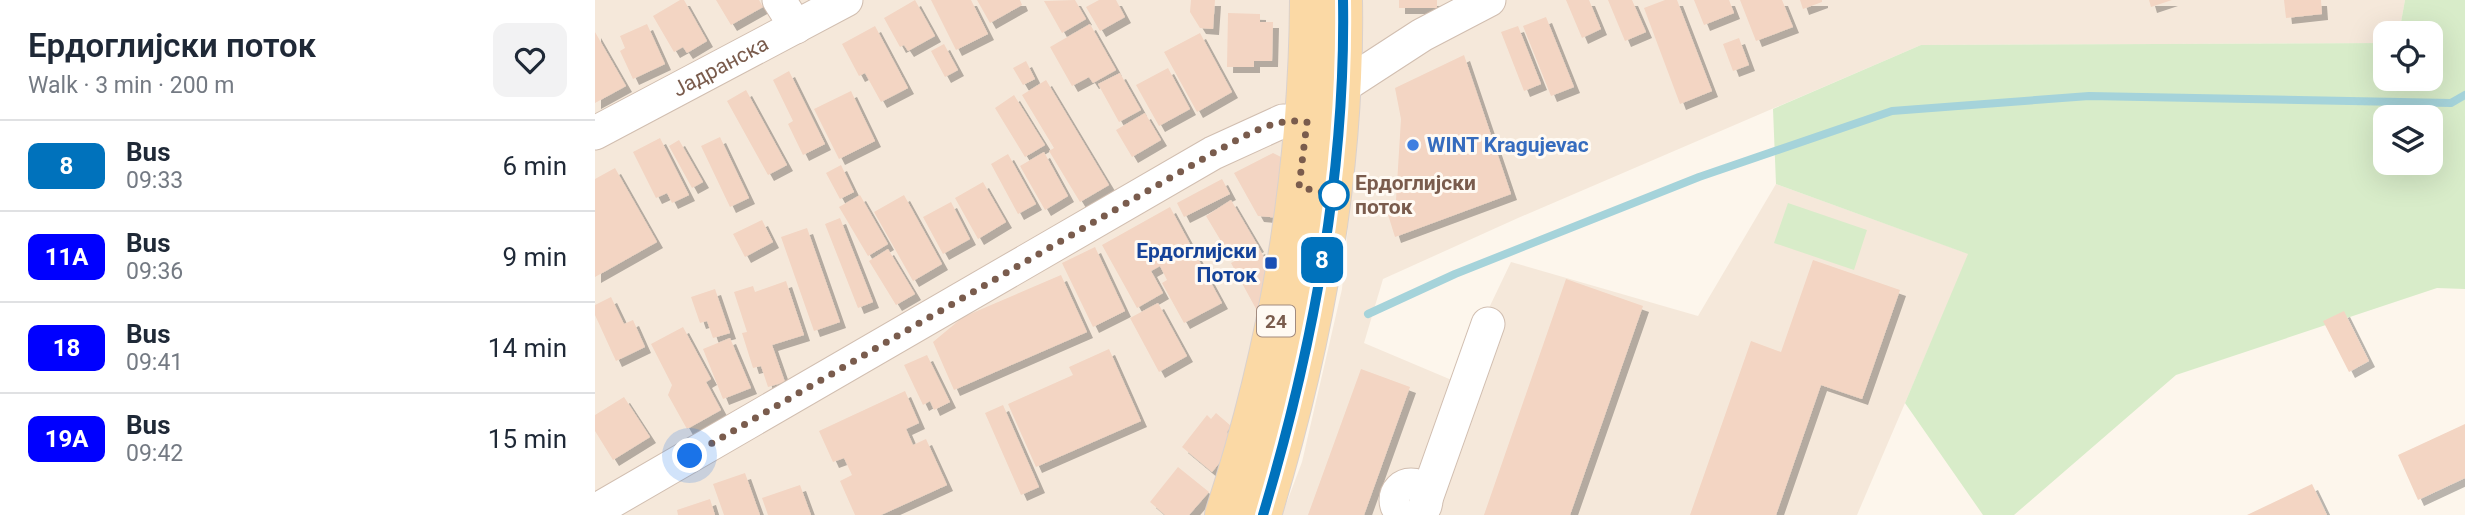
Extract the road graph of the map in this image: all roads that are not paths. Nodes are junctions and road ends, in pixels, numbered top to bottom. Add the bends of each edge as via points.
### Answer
1 (846, 0) edge
2 (1310, 0) edge
3 (1343, 0) edge
4 (1489, 0) edge
5 (788, 13) edge
6 (1342, 87) junction
7 (1307, 122) junction
8 (595, 133) edge
9 (1488, 324) dead end
10 (1406, 507) edge
11 (595, 511) edge
12 (1224, 515) edge
13 (1262, 515) edge

1 - 5 street, Јадранска
2 - 7 main road, 24
3 - 6 main road, 24
4 - 6 street via 1422,35
5 - 8 street, Јадранска
6 - 13 main road, 24 via 1335,190 1315,308
7 - 11 street via 1283,121 1213,153
7 - 12 main road, 24 via 1275,326
9 - 10 street

